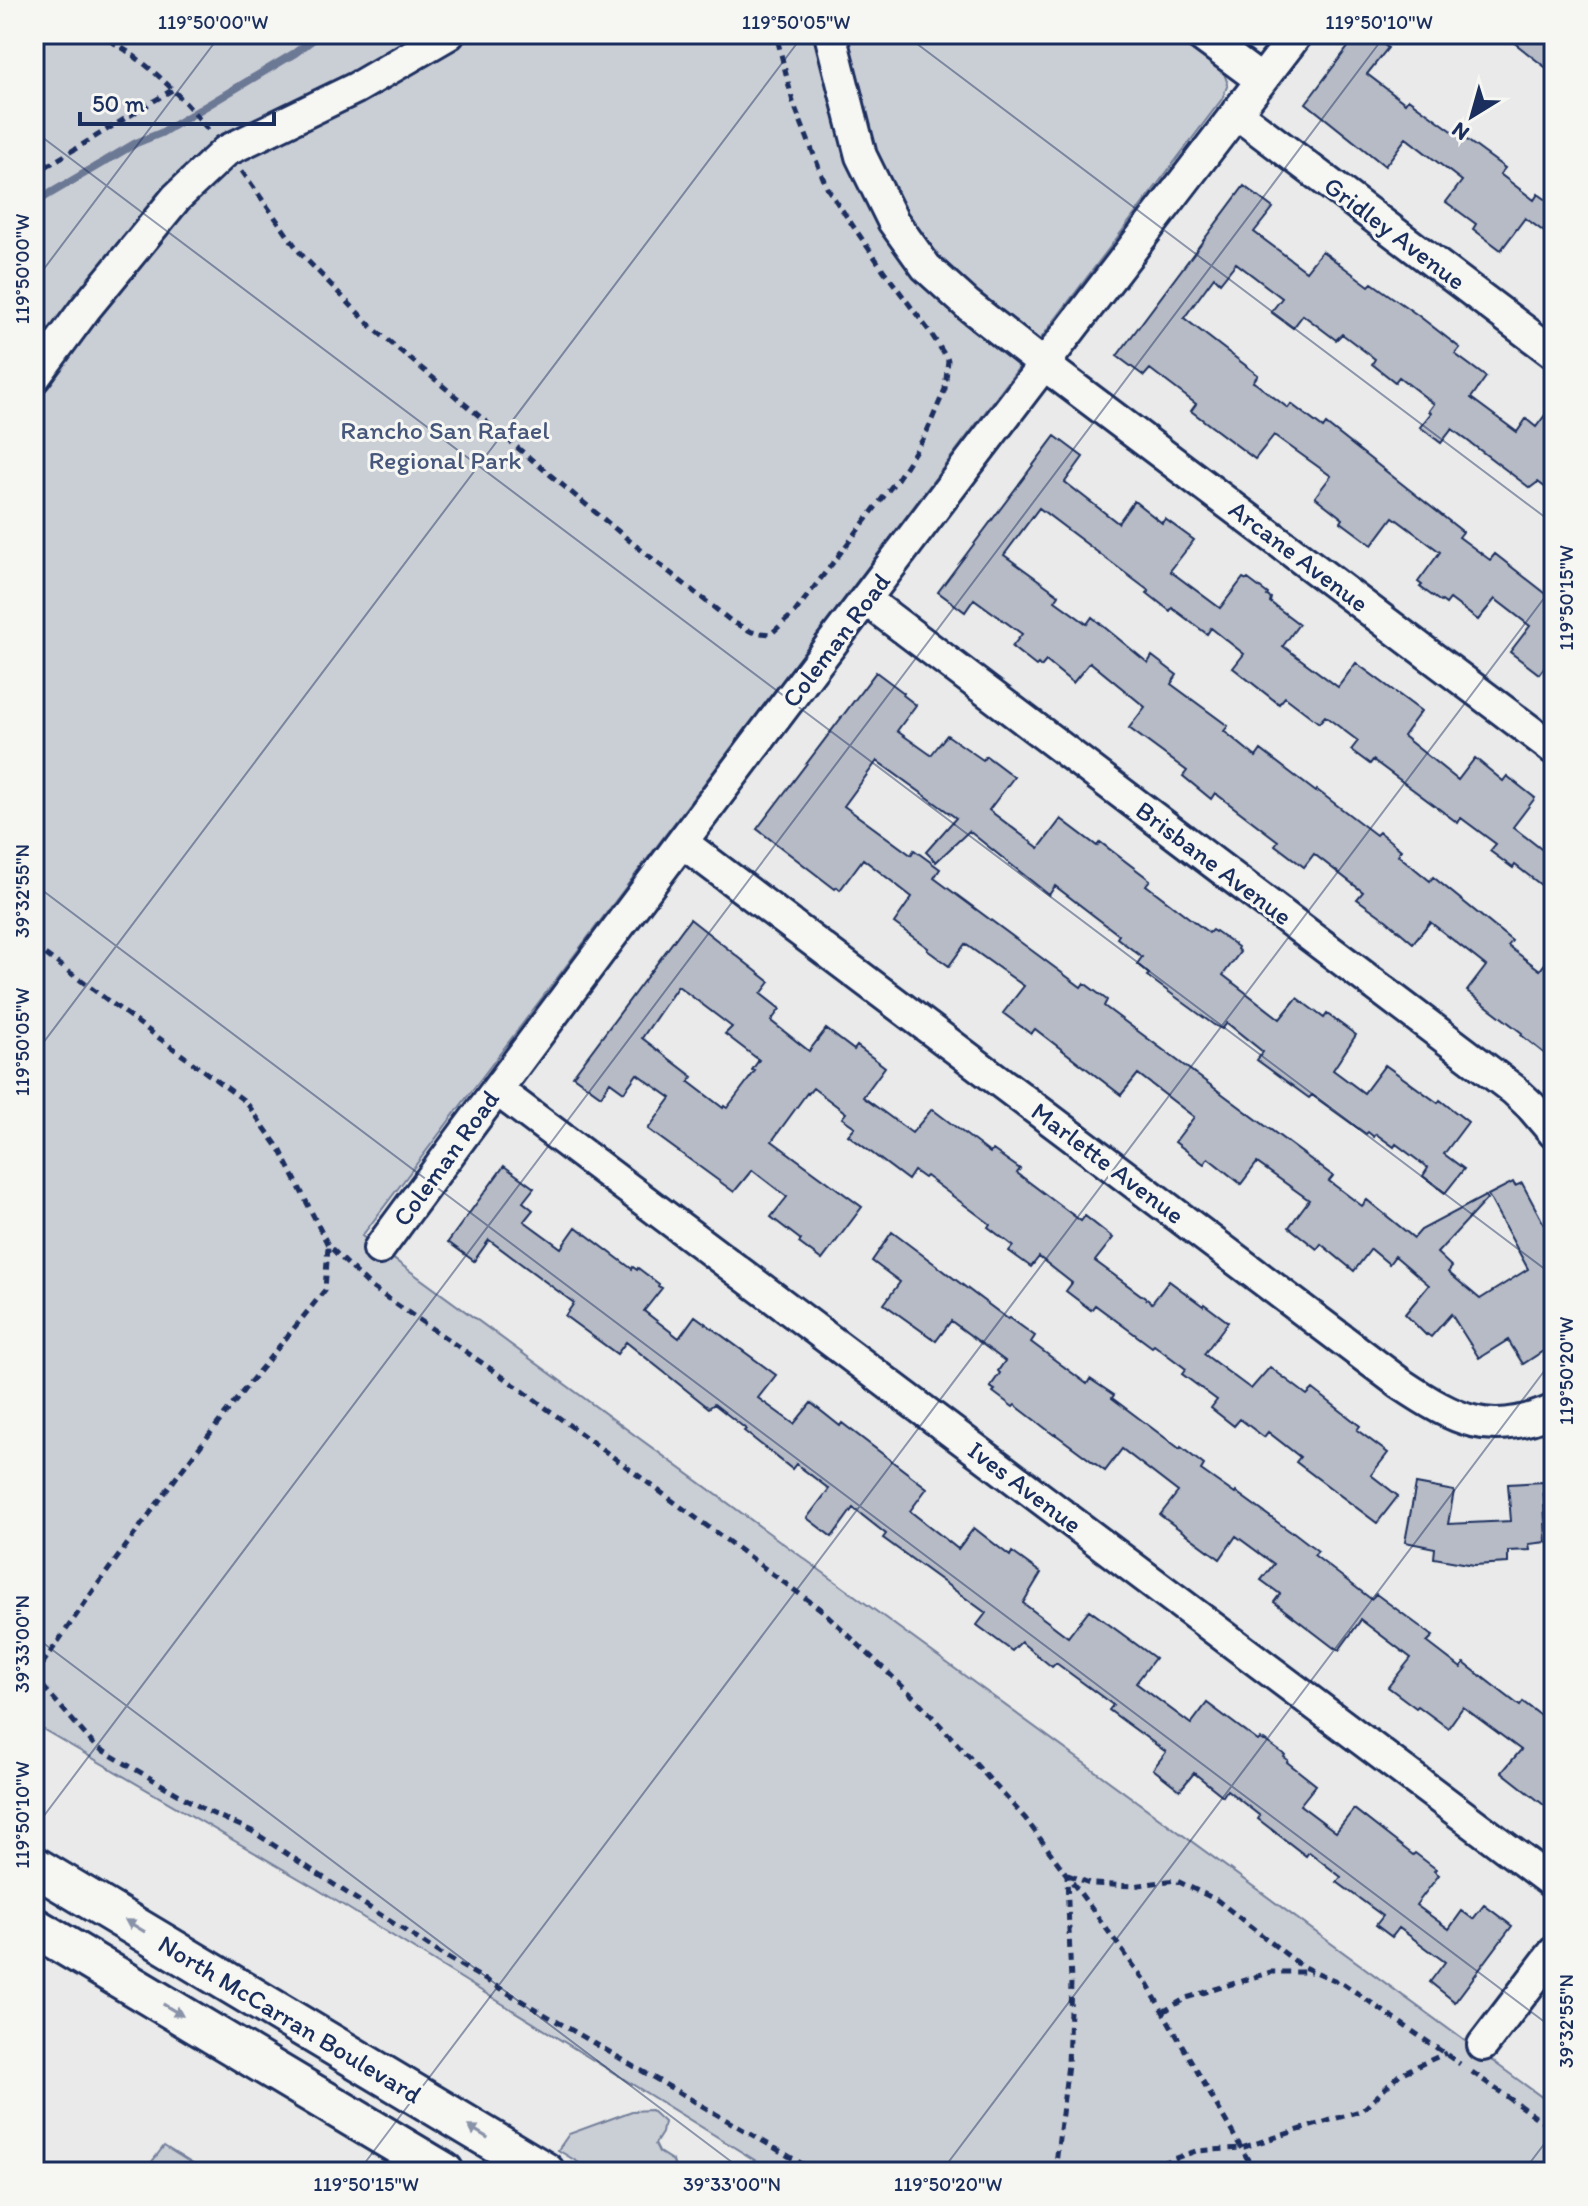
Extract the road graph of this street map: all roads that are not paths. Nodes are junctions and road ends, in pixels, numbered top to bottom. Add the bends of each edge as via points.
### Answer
1 (449, 34) edge
2 (830, 34) edge
3 (1199, 34) edge
4 (1297, 34) edge
5 (1261, 80) junction
6 (1236, 113) junction
7 (1554, 353) edge
8 (1043, 364) junction
9 (34, 378) edge
10 (866, 600) junction
11 (1554, 749) edge
12 (683, 843) junction
13 (497, 1090) junction
14 (1554, 1133) edge
15 (379, 1249) dead end
16 (1554, 1410) edge
17 (34, 1866) edge
18 (1554, 1884) edge
19 (34, 1927) edge
20 (1554, 1952) edge
21 (1483, 2045) dead end
22 (444, 2172) edge
23 (545, 2172) edge

1 - 9 street via 356,88 226,151 176,198
2 - 8 street, Arcane Avenue via 861,156 893,221 926,267
3 - 5 street
4 - 5 street, Coleman Road
5 - 6 street, Coleman Road
6 - 7 street, Gridley Avenue
6 - 8 street, Coleman Road
8 - 10 street, Coleman Road
8 - 11 street, Arcane Avenue
10 - 12 street, Coleman Road
10 - 14 street, Brisbane Avenue via 1514,1090
12 - 13 street, Coleman Road
12 - 16 street, Marlette Avenue via 1435,1406 1481,1423 1510,1424
13 - 15 street, Coleman Road
13 - 18 street, Ives Avenue
23 -> 17 main road, North McCarran Boulevard
19 -> 22 main road, North McCarran Boulevard
20 - 21 street

